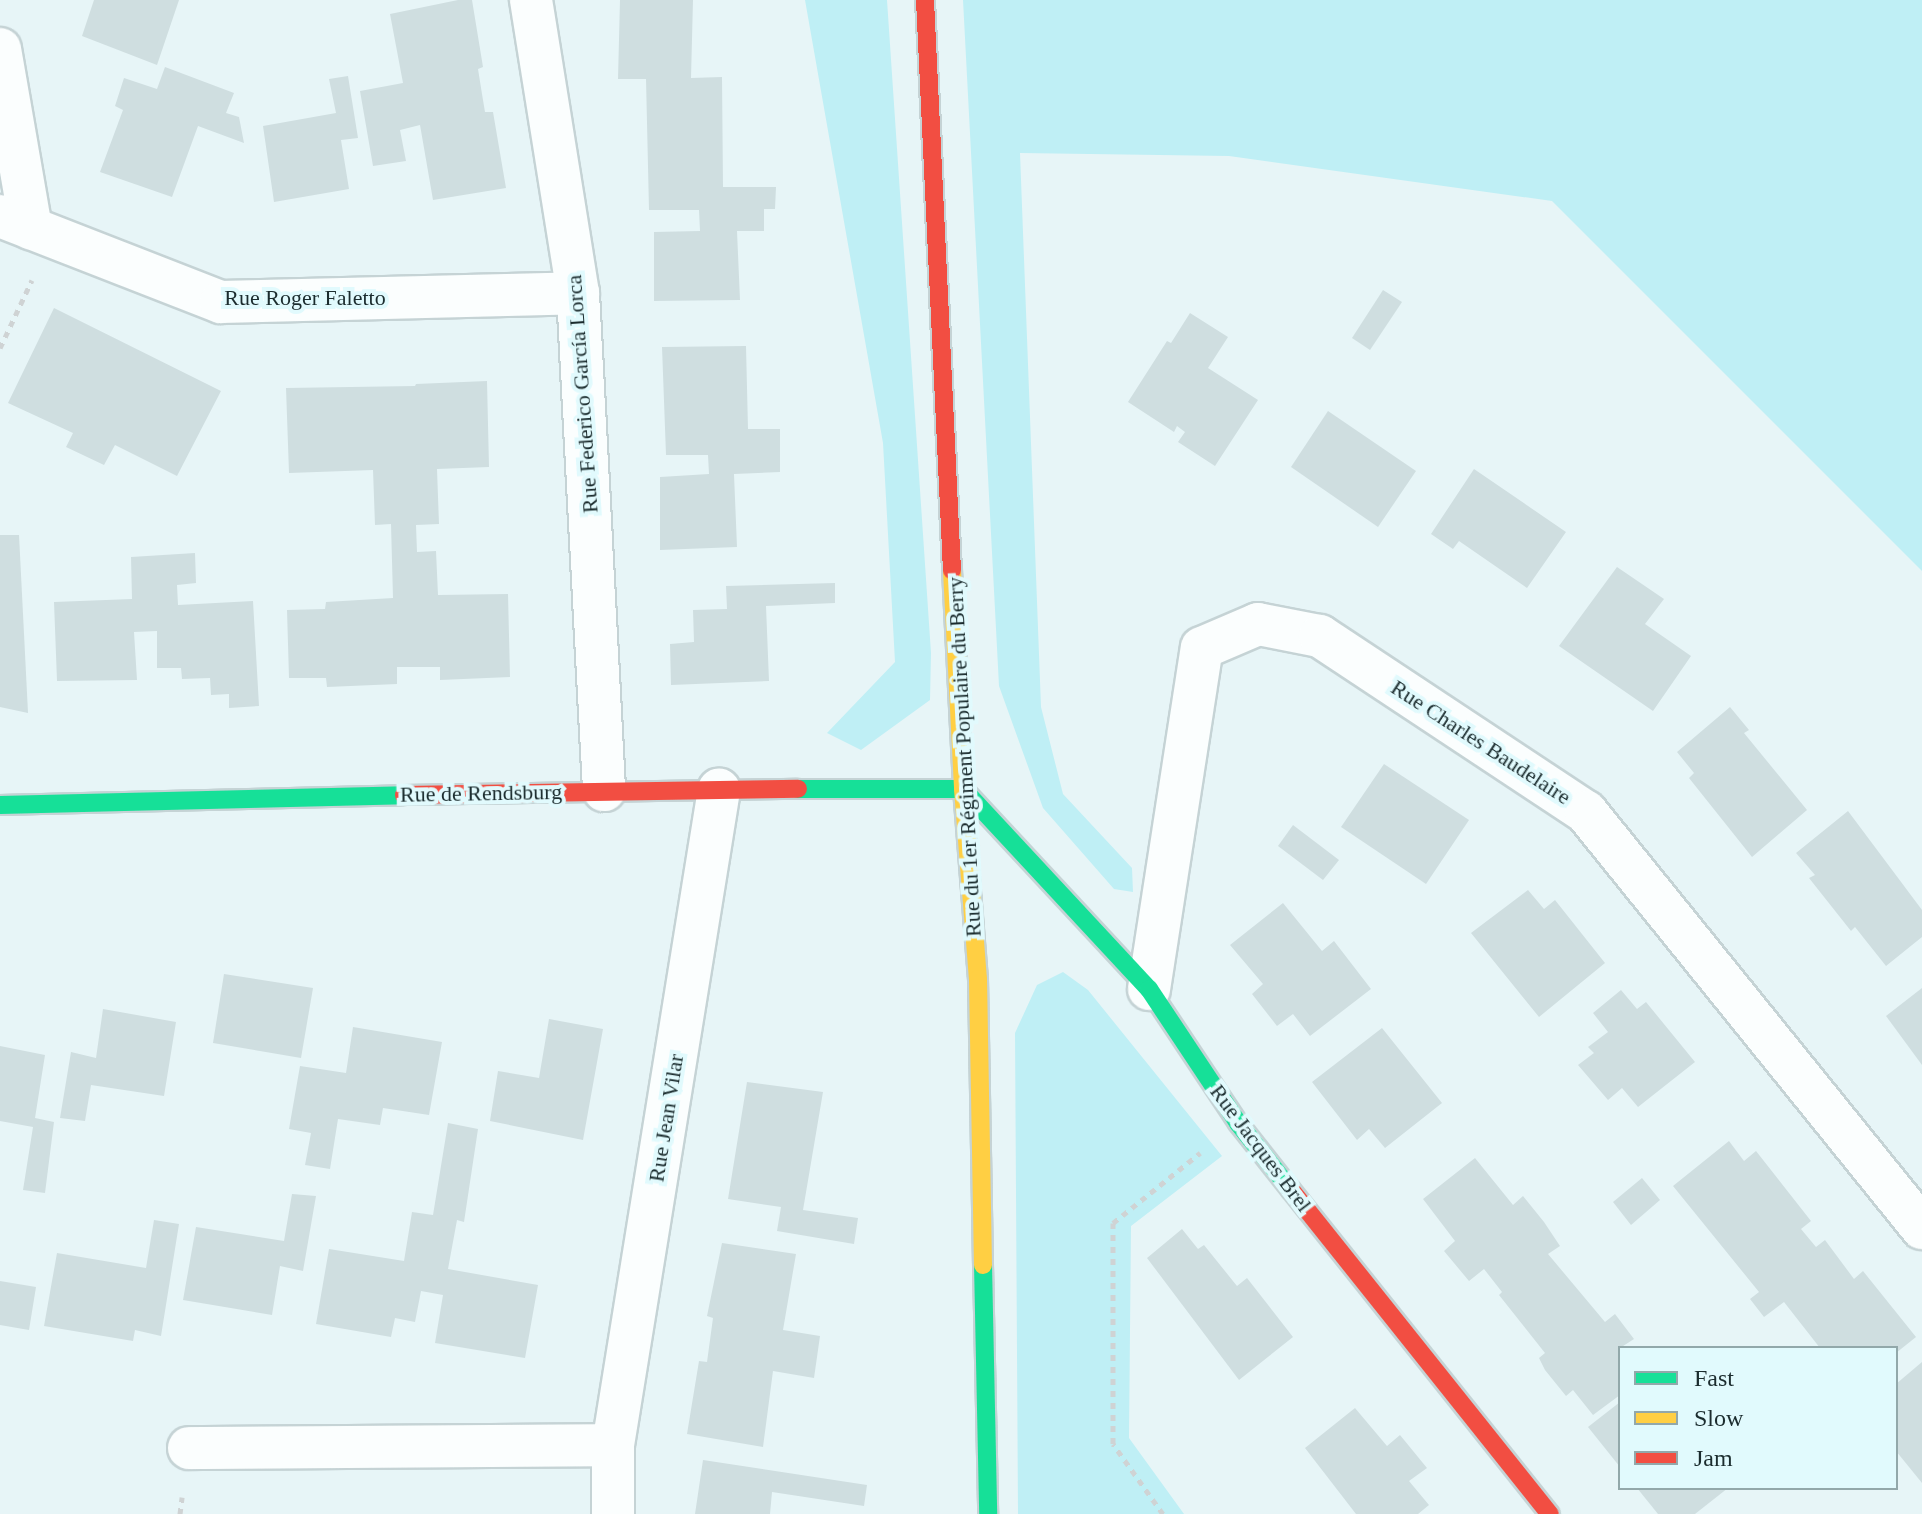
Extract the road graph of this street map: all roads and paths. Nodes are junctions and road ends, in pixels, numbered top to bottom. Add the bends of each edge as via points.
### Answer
1 (531, 0) edge
2 (925, 0) edge
3 (0, 49) edge
4 (28, 226) edge
5 (578, 293) junction
6 (0, 348) edge
7 (963, 789) junction
8 (604, 790) junction
9 (719, 790) junction
10 (0, 805) edge
11 (1149, 989) junction
12 (1238, 1123) junction
13 (1922, 1228) edge
14 (613, 1445) junction
15 (189, 1448) dead end
16 (613, 1514) edge
17 (988, 1514) edge
18 (1163, 1514) edge
19 (1550, 1514) edge

1 - 5 street, Rue Federico García Lorca
2 - 7 street, Rue du 1er Régiment Populaire du Berry
3 - 4 street
4 - 5 street, Rue Roger Faletto via 221,302
4 - 6 path
5 - 8 street, Rue Federico García Lorca
7 - 9 street, Rue de Rendsburg
7 - 11 street, Rue Jacques Brel
7 - 17 street, Rue du 1er Régiment Populaire du Berry via 978,979
8 - 9 street, Rue de Rendsburg
8 - 10 street, Rue de Rendsburg
9 - 14 street, Rue Jean Vilar
11 - 12 street, Rue Jacques Brel
11 - 13 street, Rue Charles Baudelaire via 1202,648 1258,624 1320,636 1586,812
12 - 18 path via 1113,1223 1113,1444
12 - 19 street, Rue Jacques Brel
14 - 15 street
14 - 16 street, Rue Jean Vilar

